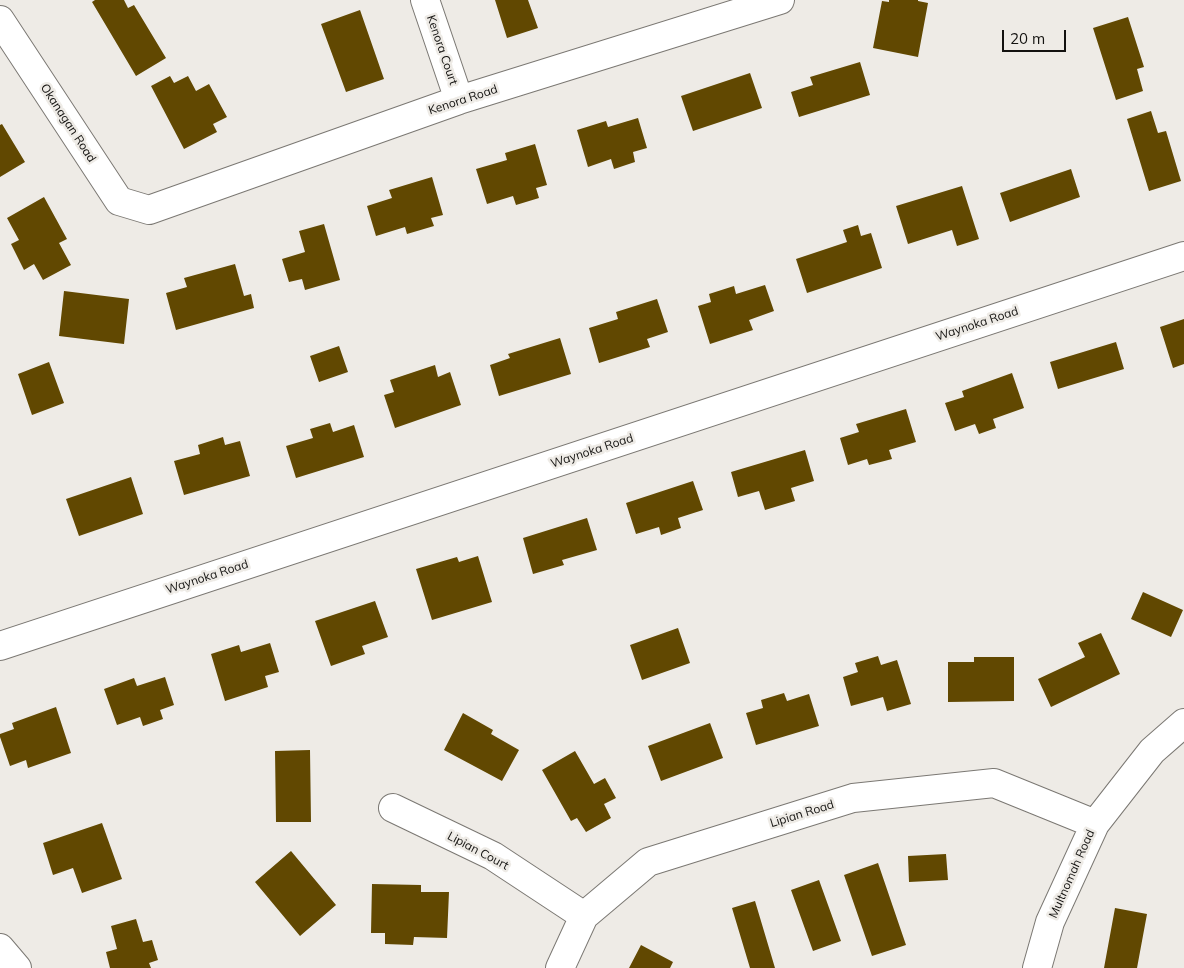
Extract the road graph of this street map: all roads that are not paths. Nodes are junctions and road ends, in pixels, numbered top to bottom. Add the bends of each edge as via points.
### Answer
1 (425, 0) edge
2 (780, 0) edge
3 (0, 20) edge
4 (459, 100) junction
5 (148, 210) joint
6 (1184, 256) edge
7 (0, 646) edge
8 (1184, 723) edge
9 (393, 808) dead end
10 (1094, 824) junction
11 (584, 916) junction
12 (0, 948) edge
13 (17, 968) edge
14 (560, 968) edge
15 (1037, 968) edge

1 - 4 street, Kenora Court
2 - 4 street, Kenora Road
3 - 5 street, Okanagan Road via 118,201
4 - 5 street, Kenora Road
6 - 7 street, Waynoka Road
8 - 10 street, Multnomah Road via 1152,750
9 - 11 street, Lipian Court via 493,856
10 - 11 street, Lipian Road via 994,783 853,798 648,862
10 - 15 street, Multnomah Road via 1050,922
11 - 14 street, Lipian Road
12 - 13 street

